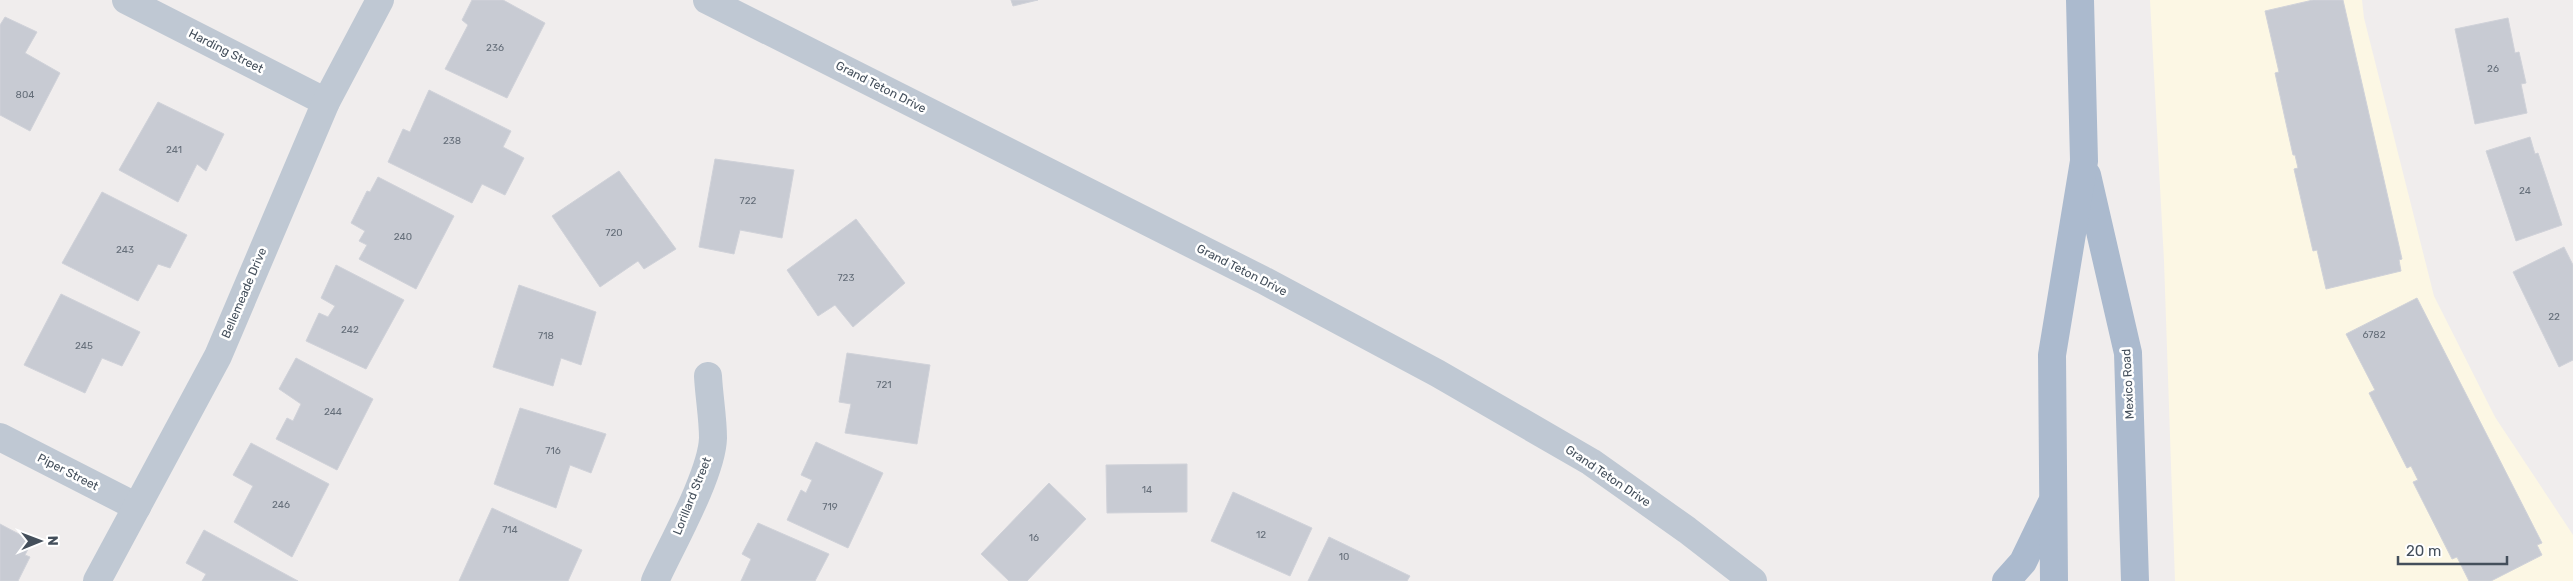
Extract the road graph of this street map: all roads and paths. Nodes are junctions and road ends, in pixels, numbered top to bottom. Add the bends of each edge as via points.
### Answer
1 (126, 0) edge
2 (380, 0) edge
3 (707, 0) edge
4 (2080, 0) edge
5 (326, 102) junction
6 (2084, 161) junction
7 (708, 376) dead end
8 (0, 437) edge
9 (2053, 500) junction
10 (137, 507) junction
11 (97, 581) edge
12 (655, 581) edge
13 (1753, 581) edge
14 (2006, 581) edge
15 (2054, 581) edge
16 (2135, 581) edge

1 - 5 street, Harding Street
2 - 5 street, Bellemeade Drive
3 - 13 street, Grand Teton Drive via 1263,280 1436,373 1591,462
4 - 6 main road, Mexico Road
5 - 10 street, Bellemeade Drive via 218,356
6 - 9 main road, Mexico Road via 2052,355
6 - 16 main road, Mexico Road via 2128,353
7 - 12 street, Lorillard Street via 713,439 707,465
8 - 10 street, Piper Street
9 - 14 main road via 2023,562
9 - 15 main road, Mexico Road
10 - 11 street, Bellemeade Drive

